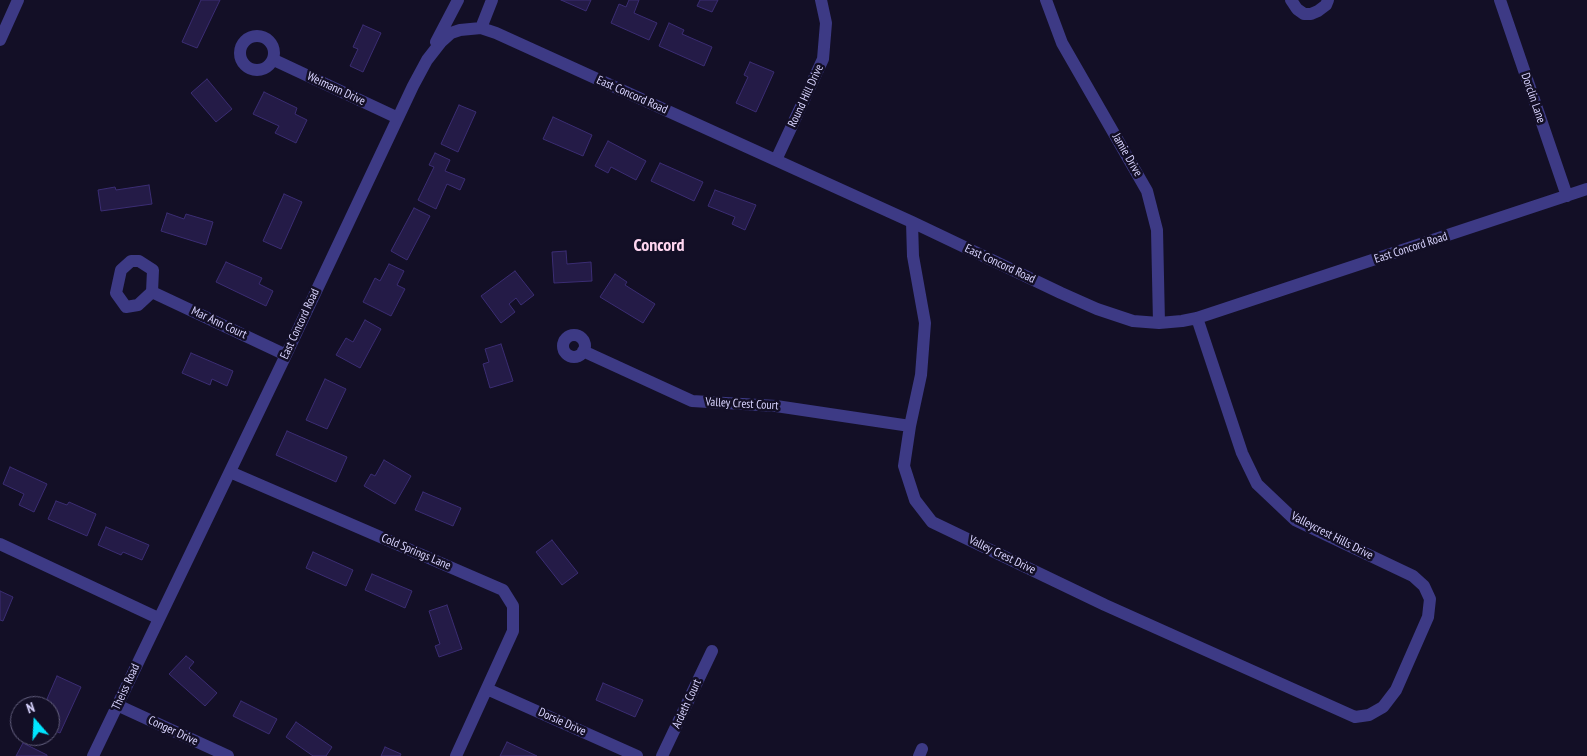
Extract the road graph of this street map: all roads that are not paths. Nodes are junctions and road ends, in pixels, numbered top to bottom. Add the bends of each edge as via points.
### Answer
1 (18, 0) edge
2 (459, 0) edge
3 (492, 0) edge
4 (821, 0) edge
5 (1046, 0) edge
6 (1291, 0) edge
7 (1328, 0) edge
8 (1500, 0) edge
9 (481, 28) junction
10 (460, 30) junction
11 (0, 40) edge
12 (274, 60) dead end
13 (427, 60) junction
14 (398, 118) junction
15 (776, 160) junction
16 (1587, 189) edge
17 (1567, 196) junction
18 (912, 222) junction
19 (152, 292) dead end
20 (1197, 318) junction
21 (1159, 323) junction
22 (583, 351) dead end
23 (286, 355) junction
24 (910, 426) junction
25 (230, 472) junction
26 (0, 544) edge
27 (158, 618) junction
28 (712, 651) dead end
29 (487, 689) junction
30 (117, 705) junction
31 (1354, 716) joint
32 (92, 756) edge
33 (228, 756) edge
34 (456, 756) edge
35 (637, 756) edge
36 (662, 756) edge

1 - 11 street
2 - 10 street
2 - 13 street
3 - 9 street
4 - 15 street, Round Hill Drive via 826,23 823,59
5 - 21 street, Jamie Drive via 1062,43 1148,191 1157,230
6 - 7 street via 1304,14 1318,11
8 - 17 street, Dorclin Lane
9 - 10 street, East Concord Road
9 - 15 street, East Concord Road
10 - 13 street, East Concord Road via 441,42
12 - 14 street, Weimann Drive
13 - 14 street, East Concord Road
14 - 23 street, East Concord Road
15 - 18 street, East Concord Road
16 - 17 street, East Concord Road
17 - 20 street, East Concord Road
18 - 21 street, East Concord Road via 1097,309 1134,321
18 - 24 street, Valley Crest Drive via 913,256 925,323 921,375
19 - 23 street, Mar Ann Court
20 - 21 street, East Concord Road
20 - 31 street, Valleycrest Hills Drive via 1242,453 1257,484 1295,520 1414,576 1430,599 1428,617 1396,690 1383,707 1369,715
22 - 24 street, Valley Crest Court via 692,401 776,406
23 - 25 street, East Concord Road
24 - 31 street, Valley Crest Drive via 904,466 915,500 932,522 1104,604
25 - 27 street, East Concord Road
25 - 29 street, Cold Springs Lane via 503,590 513,606 513,631
26 - 27 street
27 - 30 street, Theiss Road
28 - 36 street, Ardeth Court
29 - 34 street
29 - 35 street, Dorsie Drive
30 - 32 street, Theiss Road
30 - 33 street, Conger Drive

